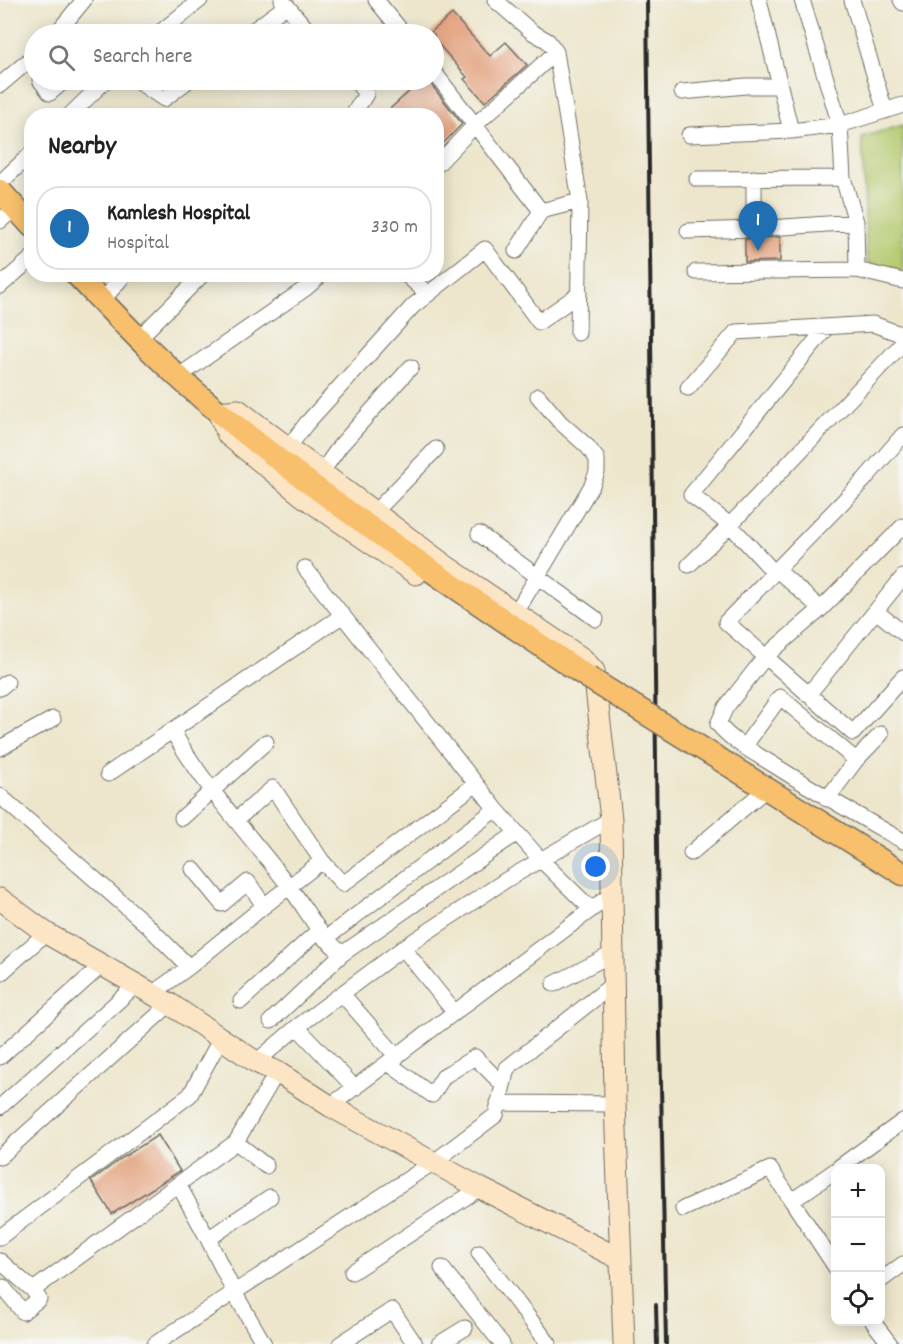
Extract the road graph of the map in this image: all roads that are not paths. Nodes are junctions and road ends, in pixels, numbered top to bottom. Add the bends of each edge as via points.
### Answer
1 (84, 0) edge
2 (200, 0) edge
3 (376, 0) edge
4 (495, 0) edge
5 (759, 0) edge
6 (802, 0) edge
7 (852, 0) edge
8 (284, 3) edge
9 (64, 24) edge
10 (170, 24) edge
11 (260, 24) edge
12 (302, 24) edge
13 (396, 24) edge
14 (556, 52) junction
15 (24, 68) edge
16 (0, 85) edge
17 (444, 85) edge
18 (779, 86) junction
19 (96, 90) edge
20 (151, 90) edge
21 (176, 90) edge
22 (363, 90) edge
23 (682, 92) dead end
24 (903, 105) edge
25 (77, 108) edge
26 (357, 108) edge
27 (885, 111) junction
28 (475, 125) junction
29 (840, 125) junction
30 (791, 131) junction
31 (689, 135) dead end
32 (444, 158) edge
33 (24, 160) edge
34 (754, 178) junction
35 (843, 178) junction
36 (697, 179) dead end
37 (0, 183) edge
38 (580, 201) junction
39 (5, 207) edge
40 (541, 211) junction
41 (24, 220) edge
42 (856, 222) junction
43 (754, 229) junction
44 (688, 231) dead end
45 (516, 251) dead end
46 (24, 265) edge
47 (857, 270) junction
48 (696, 272) dead end
49 (903, 281) edge
50 (84, 282) edge
51 (118, 282) edge
52 (195, 282) edge
53 (313, 282) edge
54 (415, 282) edge
55 (444, 282) edge
56 (444, 282) edge
57 (0, 286) edge
58 (429, 294) junction
59 (579, 294) junction
60 (102, 301) junction
61 (827, 327) junction
62 (578, 333) dead end
63 (903, 335) edge
64 (139, 338) junction
65 (903, 343) edge
66 (411, 367) dead end
67 (179, 376) junction
68 (687, 388) dead end
69 (538, 396) dead end
70 (218, 412) junction
71 (903, 435) edge
72 (288, 448) junction
73 (436, 449) dead end
74 (321, 473) junction
75 (374, 513) junction
76 (730, 525) junction
77 (903, 526) edge
78 (479, 534) dead end
79 (689, 565) dead end
80 (305, 568) dead end
81 (776, 569) junction
82 (903, 577) edge
83 (538, 578) junction
84 (821, 609) junction
85 (876, 612) junction
86 (515, 614) junction
87 (343, 615) junction
88 (596, 619) dead end
89 (903, 633) edge
90 (766, 656) junction
91 (903, 677) edge
92 (592, 682) junction
93 (808, 694) junction
94 (53, 719) dead end
95 (172, 730) junction
96 (881, 734) dead end
97 (266, 742) dead end
98 (744, 747) junction
99 (0, 748) edge
100 (856, 760) junction
101 (108, 774) dead end
102 (476, 784) junction
103 (766, 789) junction
104 (213, 790) junction
105 (0, 796) edge
106 (828, 799) junction
107 (496, 808) junction
108 (182, 818) dead end
109 (611, 819) junction
110 (236, 820) junction
111 (517, 833) junction
112 (903, 841) edge
113 (691, 853) dead end
114 (540, 859) junction
115 (322, 861) junction
116 (193, 869) dead end
117 (903, 874) edge
118 (289, 887) junction
119 (612, 894) junction
120 (1, 902) edge
121 (264, 906) junction
122 (591, 909) junction
123 (46, 933) junction
124 (322, 935) junction
125 (403, 948) junction
126 (342, 954) junction
127 (612, 954) junction
128 (102, 965) junction
129 (189, 967) junction
130 (0, 974) edge
131 (554, 984) dead end
132 (612, 985) junction
133 (153, 994) junction
134 (343, 995) junction
135 (241, 1001) dead end
136 (455, 1013) junction
137 (271, 1021) dead end
138 (297, 1027) junction
139 (221, 1038) junction
140 (0, 1057) edge
141 (392, 1060) junction
142 (256, 1062) junction
143 (277, 1072) junction
144 (503, 1085) junction
145 (355, 1088) junction
146 (498, 1103) junction
147 (615, 1104) junction
148 (330, 1106) junction
149 (0, 1107) edge
150 (903, 1121) edge
151 (236, 1142) junction
152 (0, 1157) edge
153 (434, 1162) junction
154 (844, 1164) edge
155 (266, 1166) dead end
156 (831, 1173) edge
157 (178, 1184) junction
158 (480, 1188) junction
159 (270, 1197) dead end
160 (792, 1202) junction
161 (683, 1209) dead end
162 (0, 1238) edge
163 (208, 1239) junction
164 (479, 1253) dead end
165 (620, 1259) junction
166 (831, 1260) edge
167 (0, 1261) edge
168 (442, 1268) dead end
169 (902, 1268) edge
170 (352, 1272) dead end
171 (885, 1278) edge
172 (0, 1290) edge
173 (33, 1290) junction
174 (234, 1293) junction
175 (876, 1326) edge
176 (465, 1328) dead end
177 (154, 1344) edge
178 (264, 1344) edge
179 (340, 1344) edge
180 (416, 1344) edge
181 (439, 1344) edge
182 (502, 1344) edge
183 (549, 1344) edge
184 (624, 1344) edge
185 (890, 1344) edge

1 - 9 street
2 - 10 street
3 - 13 street
4 - 14 street via 548,41
5 - 18 street
6 - 29 street
7 - 27 street
8 - 11 street
8 - 12 street
14 - 28 street
14 - 38 street
15 - 16 street
17 - 28 street
18 - 23 street
18 - 30 street
19 - 25 street
20 - 21 street via 164,99
22 - 26 street via 366,94
24 - 27 street
27 - 29 street
28 - 32 street
28 - 40 street
29 - 30 street
29 - 35 street
30 - 31 street
33 - 37 street
34 - 35 street
34 - 36 street
34 - 43 street
35 - 42 street
38 - 40 street
38 - 59 street
39 - 41 main road
40 - 45 street
42 - 43 street
42 - 47 street
43 - 44 street
46 - 57 street
47 - 48 street
47 - 49 street
50 - 60 main road
51 - 60 street
52 - 64 street
53 - 67 street
54 - 58 street
55 - 59 street via 485,249 539,322
56 - 58 street
58 - 72 street via 405,315
59 - 62 street
60 - 64 main road
61 - 63 street via 873,324
61 - 68 street via 736,332
61 - 76 street via 691,495
64 - 67 main road
65 - 76 street
66 - 74 street
67 - 70 main road
69 - 83 street via 588,447 597,459 597,472
70 - 72 street via 238,410
70 - 92 main road via 352,515
71 - 81 street via 857,488
72 - 74 street
73 - 75 street
74 - 75 street
75 - 86 street
76 - 79 street
76 - 81 street via 771,569
77 - 84 street
78 - 83 street
80 - 87 street
81 - 84 street
81 - 90 street via 726,622
82 - 85 street
83 - 86 street
83 - 88 street
84 - 90 street
85 - 89 street
85 - 93 street
86 - 92 street via 583,659 594,671
87 - 95 street
87 - 102 street
90 - 93 street
90 - 98 street via 726,707 718,724
91 - 93 street via 853,733
92 - 103 main road, bridge
92 - 109 street
94 - 99 street
95 - 101 street
95 - 104 street via 189,761
96 - 100 street
97 - 104 street
98 - 100 street via 780,697
98 - 106 street
100 - 106 street
102 - 107 street
102 - 115 street via 343,884
103 - 113 street
103 - 117 main road
104 - 108 street
104 - 110 street
105 - 129 street
106 - 112 street
107 - 111 street
107 - 124 street
109 - 114 street
109 - 119 street
110 - 115 street via 273,788
110 - 118 street
111 - 114 street
111 - 126 street
114 - 122 street
114 - 125 street
115 - 118 street
116 - 121 street via 222,904 248,882
118 - 121 street
118 - 124 street
119 - 122 street
119 - 127 street
120 - 123 street
121 - 129 street
122 - 136 street
123 - 128 street
123 - 130 street
124 - 126 street
124 - 135 street
125 - 134 street
125 - 136 street
126 - 137 street
127 - 131 street
127 - 132 street
128 - 133 street
128 - 140 street
129 - 133 street
132 - 144 street via 507,1068
132 - 147 street
133 - 139 street
133 - 149 street
133 - 152 street
134 - 138 street
134 - 141 street
136 - 141 street
138 - 142 street
138 - 145 street
139 - 142 street
139 - 162 street via 190,1095
141 - 144 street via 432,1095 444,1076 474,1057
141 - 145 street
142 - 143 street
143 - 148 street
143 - 151 street
144 - 146 street
145 - 148 street
146 - 147 street
146 - 153 street via 496,1115
147 - 165 street
148 - 153 street
150 - 154 street
151 - 155 street
151 - 157 street
153 - 158 street
153 - 174 street
156 - 160 street
157 - 163 street
157 - 173 street
158 - 165 street
158 - 170 street
159 - 163 street
160 - 161 street via 770,1168
160 - 166 street
163 - 174 street
164 - 183 street
165 - 184 street
167 - 173 street
168 - 182 street
169 - 171 street
172 - 173 street via 3,1287 22,1312 39,1299
174 - 177 street
174 - 178 street
175 - 185 street
176 - 181 street
179 - 180 street via 392,1310

